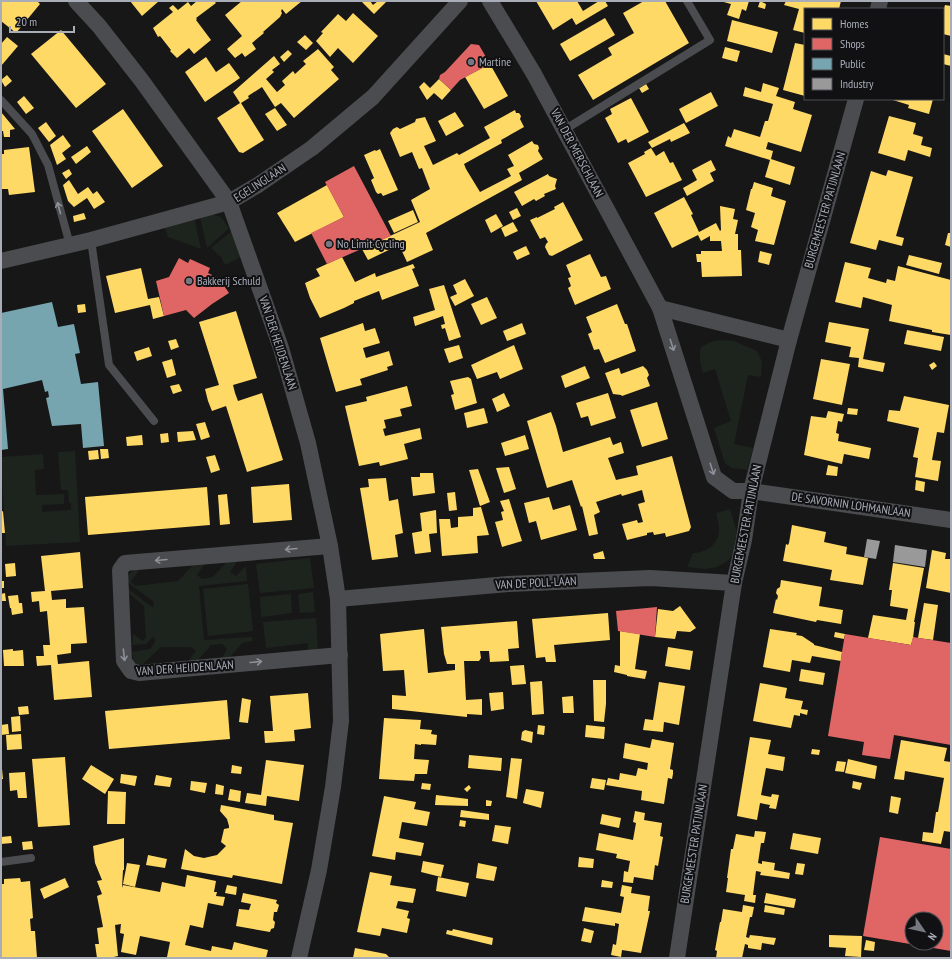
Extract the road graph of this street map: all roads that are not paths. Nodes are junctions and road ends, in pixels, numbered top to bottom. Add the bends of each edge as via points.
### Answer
1 (76, 1) edge
2 (460, 1) edge
3 (490, 1) edge
4 (687, 1) edge
5 (1, 100) edge
6 (856, 100) edge
7 (564, 130) junction
8 (229, 202) junction
9 (91, 240) junction
10 (70, 245) junction
11 (1, 261) edge
12 (660, 308) junction
13 (789, 340) junction
14 (154, 421) dead end
15 (751, 491) junction
16 (951, 520) edge
17 (330, 546) junction
18 (734, 583) junction
19 (338, 599) junction
20 (340, 656) junction
21 (31, 858) dead end
22 (1, 862) edge
23 (299, 958) edge
24 (677, 958) edge

1 - 8 street, VAN DER HEIJDENLAAN via 142,81
2 - 8 street, EGELINGLAAN via 373,98 312,148
3 - 7 street, VAN DER MERSCHLAAN
4 - 7 lane via 710,40
10 -> 5 lane via 48,165 32,134
6 - 13 street, BURGEMEESTER PATIJNLAAN
7 - 12 street, VAN DER MERSCHLAAN
8 - 9 street, EGELINGLAAN
8 - 17 street, VAN DER HEIJDENLAAN via 281,348 308,443
9 - 10 street, EGELINGLAAN
9 - 14 lane via 109,365
10 - 11 street, EGELINGLAAN
12 - 13 street
12 -> 15 street, VAN DER MERSCHLAAN via 714,476 733,491
13 - 15 street, BURGEMEESTER PATIJNLAAN
15 - 16 street, DE SAVORNIN LOHMANLAAN
15 - 18 street, BURGEMEESTER PATIJNLAAN via 744,540
17 - 19 street, VAN DER HEIJDENLAAN
17 -> 20 street, VAN DER HEIJDENLAAN via 125,563 120,570 124,661 131,671 139,673
18 - 19 street, VAN DE POLL-LAAN via 642,578 508,584
18 - 24 street, BURGEMEESTER PATIJNLAAN
19 - 20 street, VAN DER HEIJDENLAAN
20 - 23 street, VAN DER HEIJDENLAAN via 341,721 333,788 319,870
21 - 22 lane

